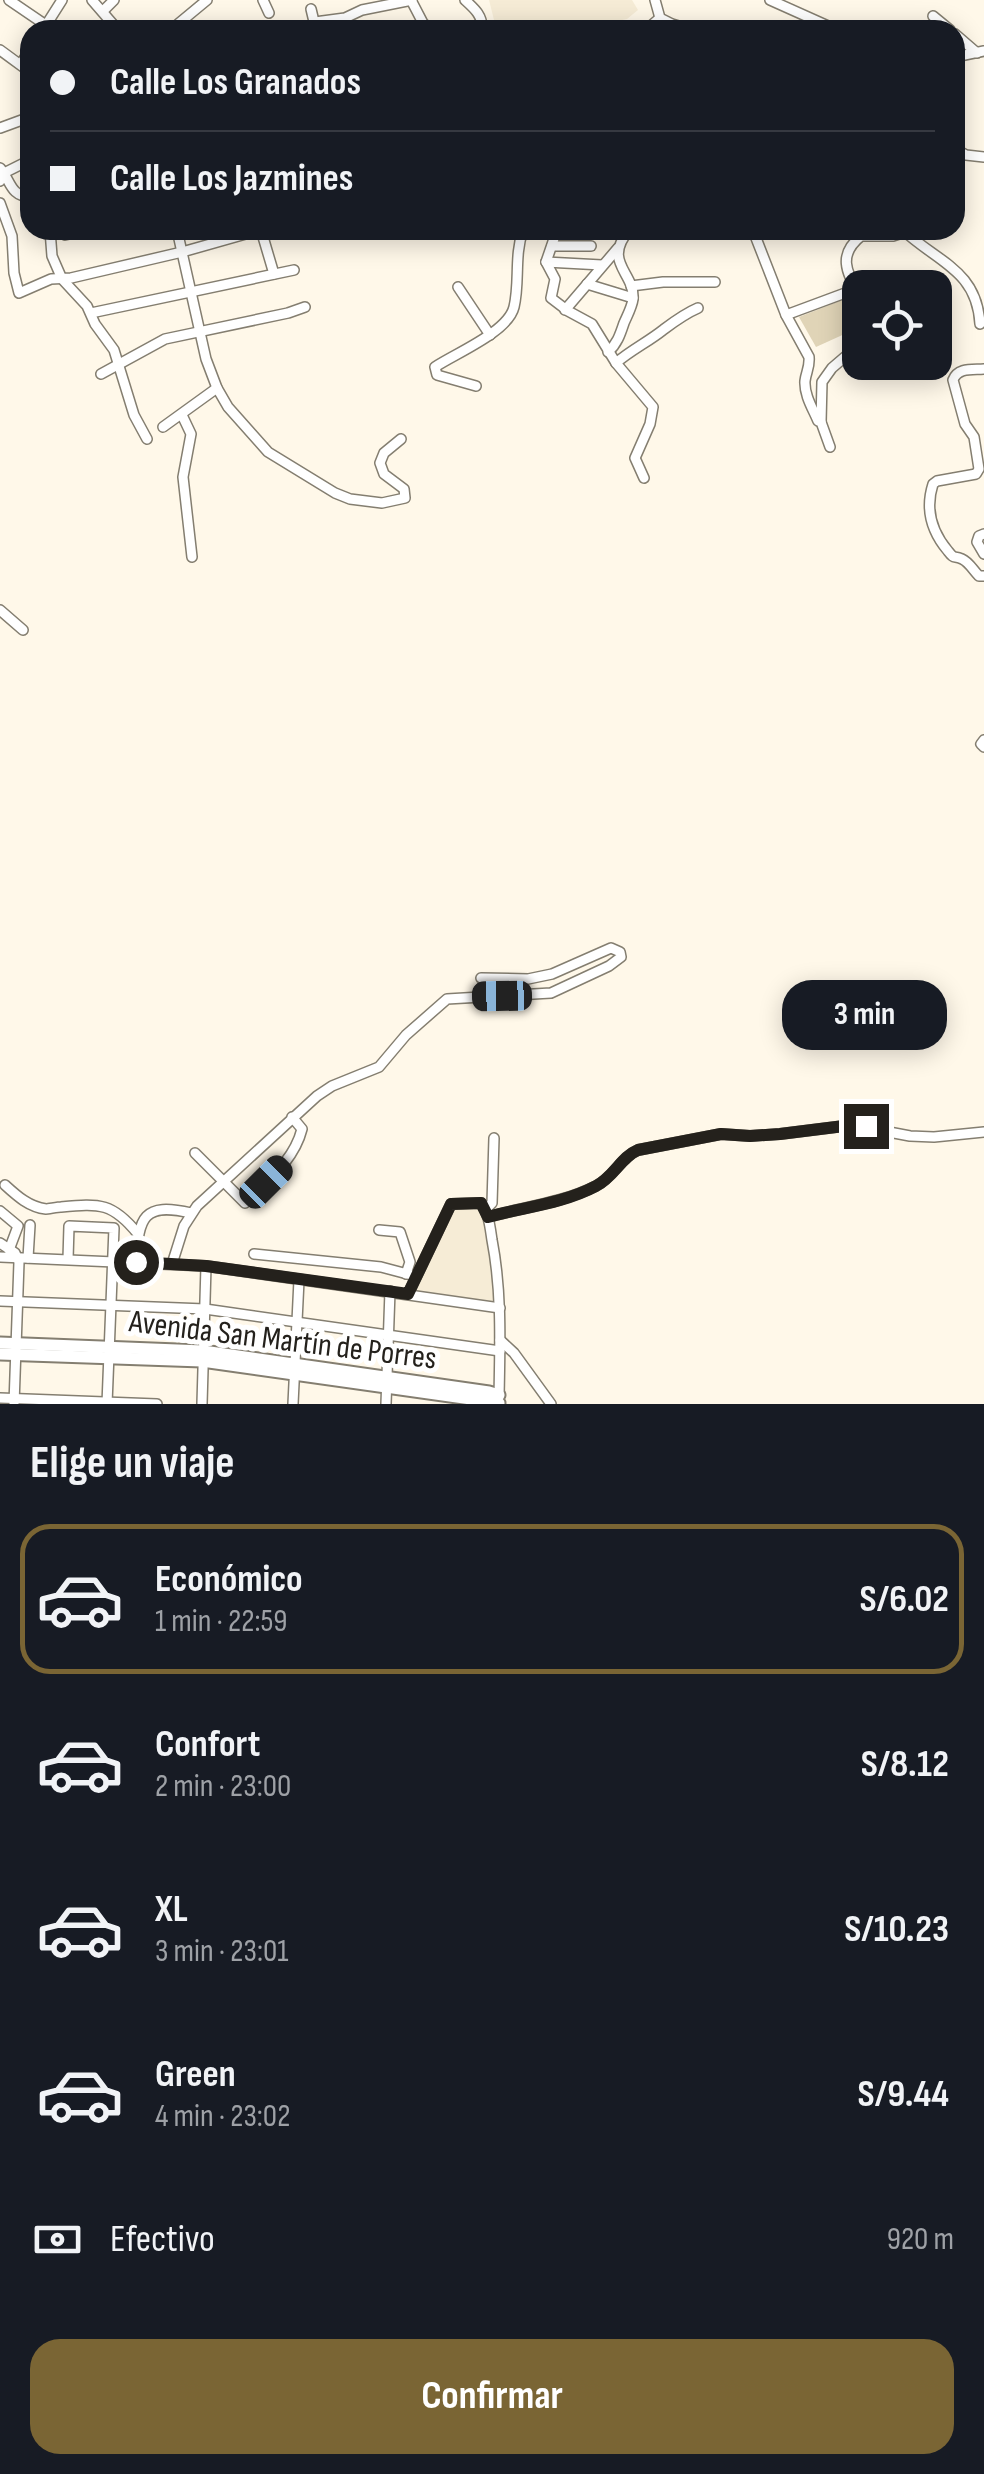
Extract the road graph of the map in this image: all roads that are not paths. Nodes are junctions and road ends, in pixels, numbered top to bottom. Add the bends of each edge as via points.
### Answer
1 (9, 0) edge
2 (92, 0) edge
3 (114, 0) edge
4 (207, 0) edge
5 (264, 0) edge
6 (412, 0) edge
7 (465, 0) edge
8 (655, 0) edge
9 (770, 0) edge
10 (311, 9) dead end
11 (103, 12) junction
12 (269, 12) dead end
13 (933, 16) dead end
14 (660, 18) junction
15 (36, 20) edge
16 (110, 20) edge
17 (183, 20) edge
18 (314, 20) edge
19 (337, 20) edge
20 (481, 20) edge
21 (658, 20) edge
22 (664, 20) edge
23 (815, 20) edge
24 (938, 20) edge
25 (0, 50) edge
26 (20, 64) edge
27 (1, 174) edge
28 (20, 196) edge
29 (0, 203) edge
30 (51, 240) edge
31 (179, 240) edge
32 (225, 240) edge
33 (264, 240) edge
34 (521, 240) edge
35 (554, 240) edge
36 (623, 240) edge
37 (757, 240) edge
38 (855, 240) edge
39 (915, 240) edge
40 (552, 246) junction
41 (591, 246) dead end
42 (618, 248) junction
43 (182, 252) junction
44 (546, 262) junction
45 (602, 265) junction
46 (294, 270) dead end
47 (846, 270) edge
48 (274, 274) junction
49 (62, 278) junction
50 (715, 282) dead end
51 (587, 284) junction
52 (631, 286) junction
53 (458, 287) dead end
54 (190, 292) junction
55 (633, 298) junction
56 (842, 298) edge
57 (305, 307) dead end
58 (698, 308) dead end
59 (565, 310) junction
60 (91, 313) junction
61 (786, 315) junction
62 (980, 324) dead end
63 (200, 332) junction
64 (490, 335) junction
65 (608, 352) junction
66 (842, 359) edge
67 (118, 364) junction
68 (616, 364) junction
69 (984, 369) edge
70 (101, 374) dead end
71 (476, 386) dead end
72 (217, 388) junction
73 (182, 415) junction
74 (821, 422) junction
75 (164, 426) dead end
76 (147, 439) dead end
77 (402, 439) dead end
78 (830, 447) dead end
79 (644, 478) dead end
80 (984, 534) edge
81 (984, 554) edge
82 (192, 557) dead end
83 (984, 576) edge
84 (0, 610) edge
85 (23, 630) dead end
86 (482, 978) dead end
87 (292, 1116) junction
88 (984, 1132) edge
89 (494, 1138) dead end
90 (195, 1153) dead end
91 (222, 1182) junction
92 (5, 1185) dead end
93 (0, 1211) edge
94 (487, 1213) junction
95 (191, 1214) junction
96 (30, 1225) dead end
97 (379, 1230) dead end
98 (138, 1234) junction
99 (4, 1246) edge
100 (254, 1254) dead end
101 (0, 1257) edge
102 (23, 1258) junction
103 (68, 1259) junction
104 (113, 1261) junction
105 (136, 1262) junction
106 (172, 1264) junction
107 (206, 1266) junction
108 (410, 1275) junction
109 (298, 1280) junction
110 (390, 1291) junction
111 (408, 1294) junction
112 (0, 1301) edge
113 (18, 1302) junction
114 (112, 1305) junction
115 (500, 1308) junction
116 (205, 1310) junction
117 (297, 1321) junction
118 (389, 1334) junction
119 (0, 1343) edge
120 (500, 1345) junction
121 (17, 1349) junction
122 (110, 1352) junction
123 (0, 1354) edge
124 (203, 1356) junction
125 (294, 1369) junction
126 (386, 1382) junction
127 (0, 1398) edge
128 (14, 1401) edge
129 (501, 1402) edge
130 (107, 1403) edge
131 (157, 1404) edge
132 (202, 1404) edge
133 (293, 1404) edge
134 (386, 1404) edge
135 (551, 1404) edge

1 - 15 street
2 - 11 street
3 - 11 street
4 - 17 street
5 - 12 street
6 - 19 street
7 - 20 street
8 - 14 street
9 - 23 street
10 - 18 street
11 - 16 street
13 - 24 street
14 - 21 street
14 - 22 street
25 - 26 street
27 - 28 street
29 - 49 street via 19,293
30 - 49 street
31 - 43 street
32 - 43 street
33 - 48 street
34 - 64 street via 514,307
35 - 40 street
36 - 42 street
37 - 61 street
38 - 47 street
39 - 62 street via 974,292
40 - 41 street
40 - 44 street
42 - 45 street
42 - 52 street
43 - 49 street
43 - 54 street
44 - 45 street
44 - 59 street via 555,279 550,298
45 - 51 street
46 - 48 street
48 - 54 street
49 - 60 street
50 - 52 street
51 - 55 street
51 - 59 street
52 - 55 street
53 - 64 street
54 - 60 street
54 - 63 street
55 - 65 street
56 - 61 street
57 - 63 street
58 - 68 street
59 - 65 street via 592,324
60 - 67 street
61 - 74 street via 809,357 805,390
63 - 67 street via 154,343
63 - 72 street
64 - 71 street via 434,368 436,375
65 - 68 street
66 - 74 street via 822,382
67 - 70 street
67 - 76 street
68 - 79 street via 653,408 635,458
69 - 83 street via 961,371 954,380 979,470 933,484 929,512 947,551
72 - 73 street
72 - 77 street via 268,452 350,499 404,498 404,489 380,463
73 - 75 street
73 - 82 street via 192,434 183,476
74 - 78 street
80 - 81 street via 976,542
84 - 85 street
86 - 87 street via 552,974 612,948 621,957 551,993 448,999 379,1066 332,1086
87 - 91 street
87 - 91 street via 302,1129 296,1147 245,1203
88 - 94 street via 910,1136 852,1125 710,1136 630,1153 594,1188 540,1206
89 - 94 street
90 - 91 street
91 - 95 street
92 - 98 street via 24,1202 48,1210 111,1208
93 - 99 street via 18,1226
94 - 108 street via 481,1203 451,1204
94 - 115 street
95 - 98 street via 158,1209
95 - 106 street
96 - 102 street
97 - 108 street via 400,1232
98 - 105 street
99 - 102 street
100 - 108 street
101 - 102 street
102 - 103 street
102 - 113 street
103 - 104 street
103 - 104 street via 69,1226 114,1228
104 - 105 street
104 - 114 street
105 - 106 street
106 - 107 street
107 - 109 street
107 - 116 street
108 - 111 street
109 - 110 street
109 - 117 street
110 - 111 street
110 - 118 street
111 - 115 street
112 - 113 street
113 - 114 street
113 - 121 street
114 - 116 street
114 - 122 street
115 - 120 street
116 - 117 street
116 - 124 street
117 - 118 street
117 - 125 street
118 - 120 street
118 - 126 street
119 - 121 main road, Avenida San Martín de Porres
120 - 129 street
120 - 135 street via 511,1349
121 - 122 main road, Avenida San Martín de Porres
121 - 123 main road, Avenida San Martín de Porres
121 - 128 street
122 - 124 main road, Avenida San Martín de Porres
122 - 130 street
124 - 125 main road, Avenida San Martín de Porres
124 - 132 street
125 - 126 main road, Avenida San Martín de Porres
125 - 133 street
126 - 129 main road, Avenida San Martín de Porres via 489,1392
126 - 134 street
127 - 128 street
128 - 130 street
130 - 131 street

